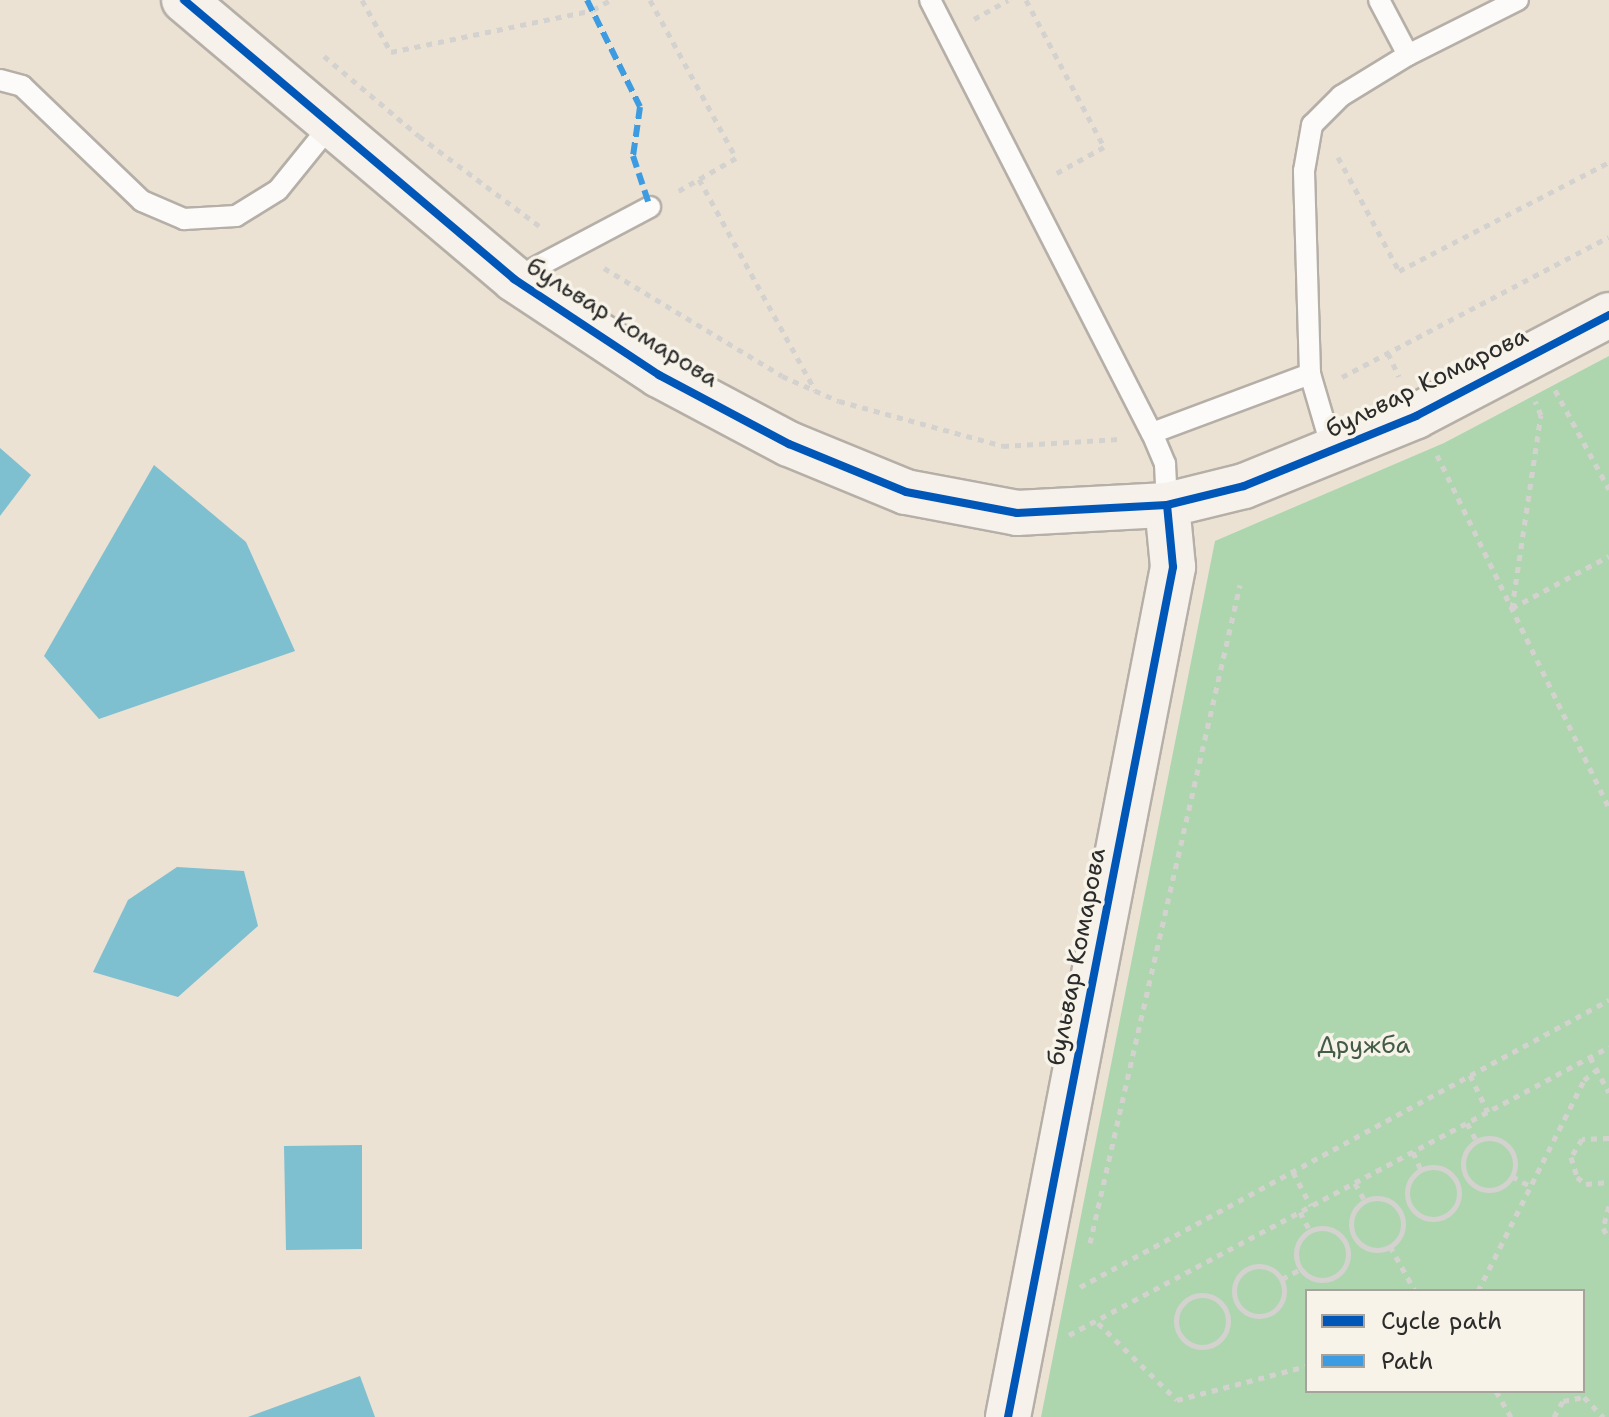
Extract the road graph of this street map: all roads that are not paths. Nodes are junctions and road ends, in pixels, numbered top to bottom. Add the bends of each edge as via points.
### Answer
1 (184, 0) edge
2 (930, 0) edge
3 (1379, 0) edge
4 (1518, 0) edge
5 (1408, 55) junction
6 (0, 80) edge
7 (329, 127) junction
8 (650, 207) road end
9 (514, 279) junction
10 (1609, 315) edge
11 (1311, 383) junction
12 (1152, 433) junction
13 (1333, 452) junction
14 (1167, 505) junction
15 (1008, 1417) edge

1 - 7 street, бульвар Комарова
2 - 12 lane
3 - 5 lane
4 - 5 lane
5 - 11 lane via 1341,96 1312,125 1304,171
6 - 7 lane via 22,86 142,201 184,219 236,216 268,197
7 - 9 street, бульвар Комарова
8 - 9 lane
9 - 14 street, бульвар Комарова via 659,375 789,444 906,492 1017,513
10 - 13 street, бульвар Комарова via 1416,416
11 - 12 lane
11 - 13 lane
12 - 14 lane via 1165,464
13 - 14 street, бульвар Комарова via 1244,486
14 - 15 street, бульвар Комарова via 1173,567

